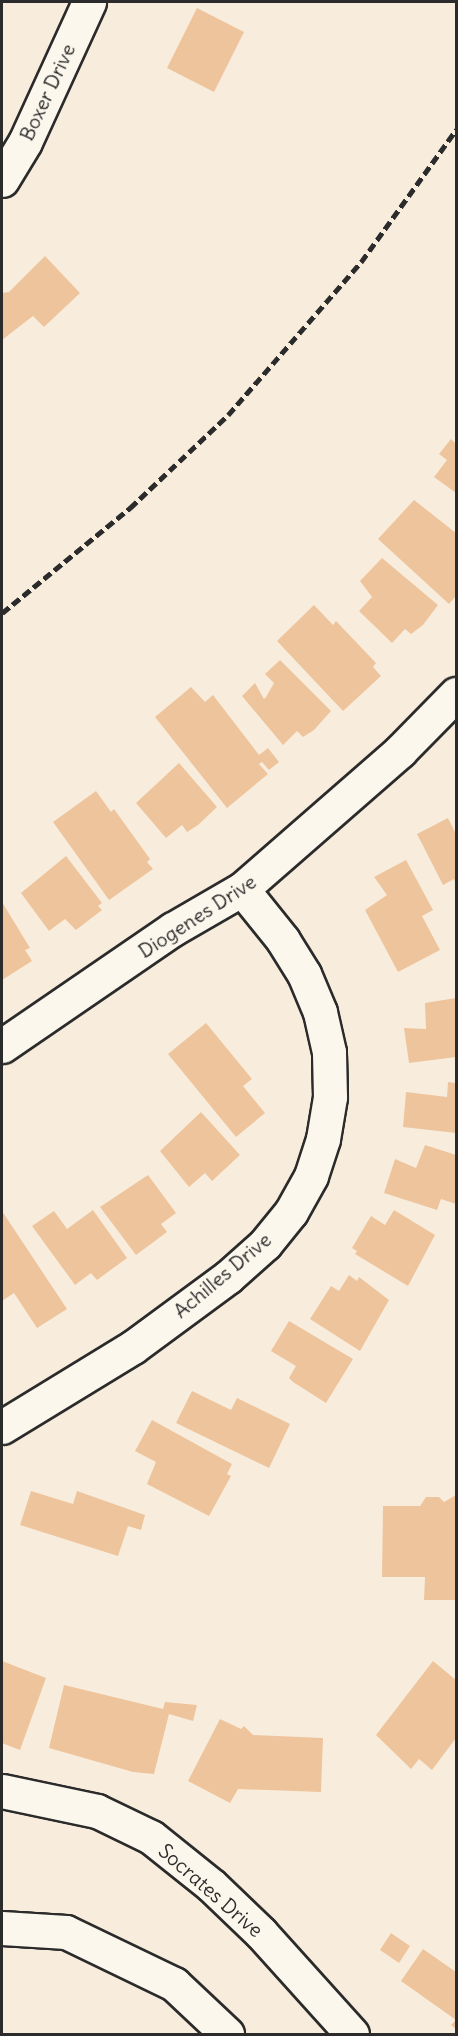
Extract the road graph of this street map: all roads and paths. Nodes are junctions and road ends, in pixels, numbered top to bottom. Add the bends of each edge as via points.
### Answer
1 (89, 2) edge
2 (2, 180) edge
3 (456, 694) edge
4 (242, 890) junction
5 (2, 1046) edge
6 (2, 1427) edge
7 (2, 1791) edge
8 (2, 1928) edge
9 (227, 2034) edge
10 (352, 2034) edge

1 - 2 street, Boxer Drive via 25,142
3 - 4 street, Diogenes Drive via 400,751
4 - 5 street, Diogenes Drive via 173,929
4 - 6 street, Achilles Drive via 283,940 304,974 320,1012 329,1052 330,1097 323,1140 311,1176 291,1212 265,1244 228,1276 133,1347
7 - 10 street, Socrates Drive via 97,1811 151,1838 211,1885 261,1933
8 - 9 street via 66,1932 174,1984

